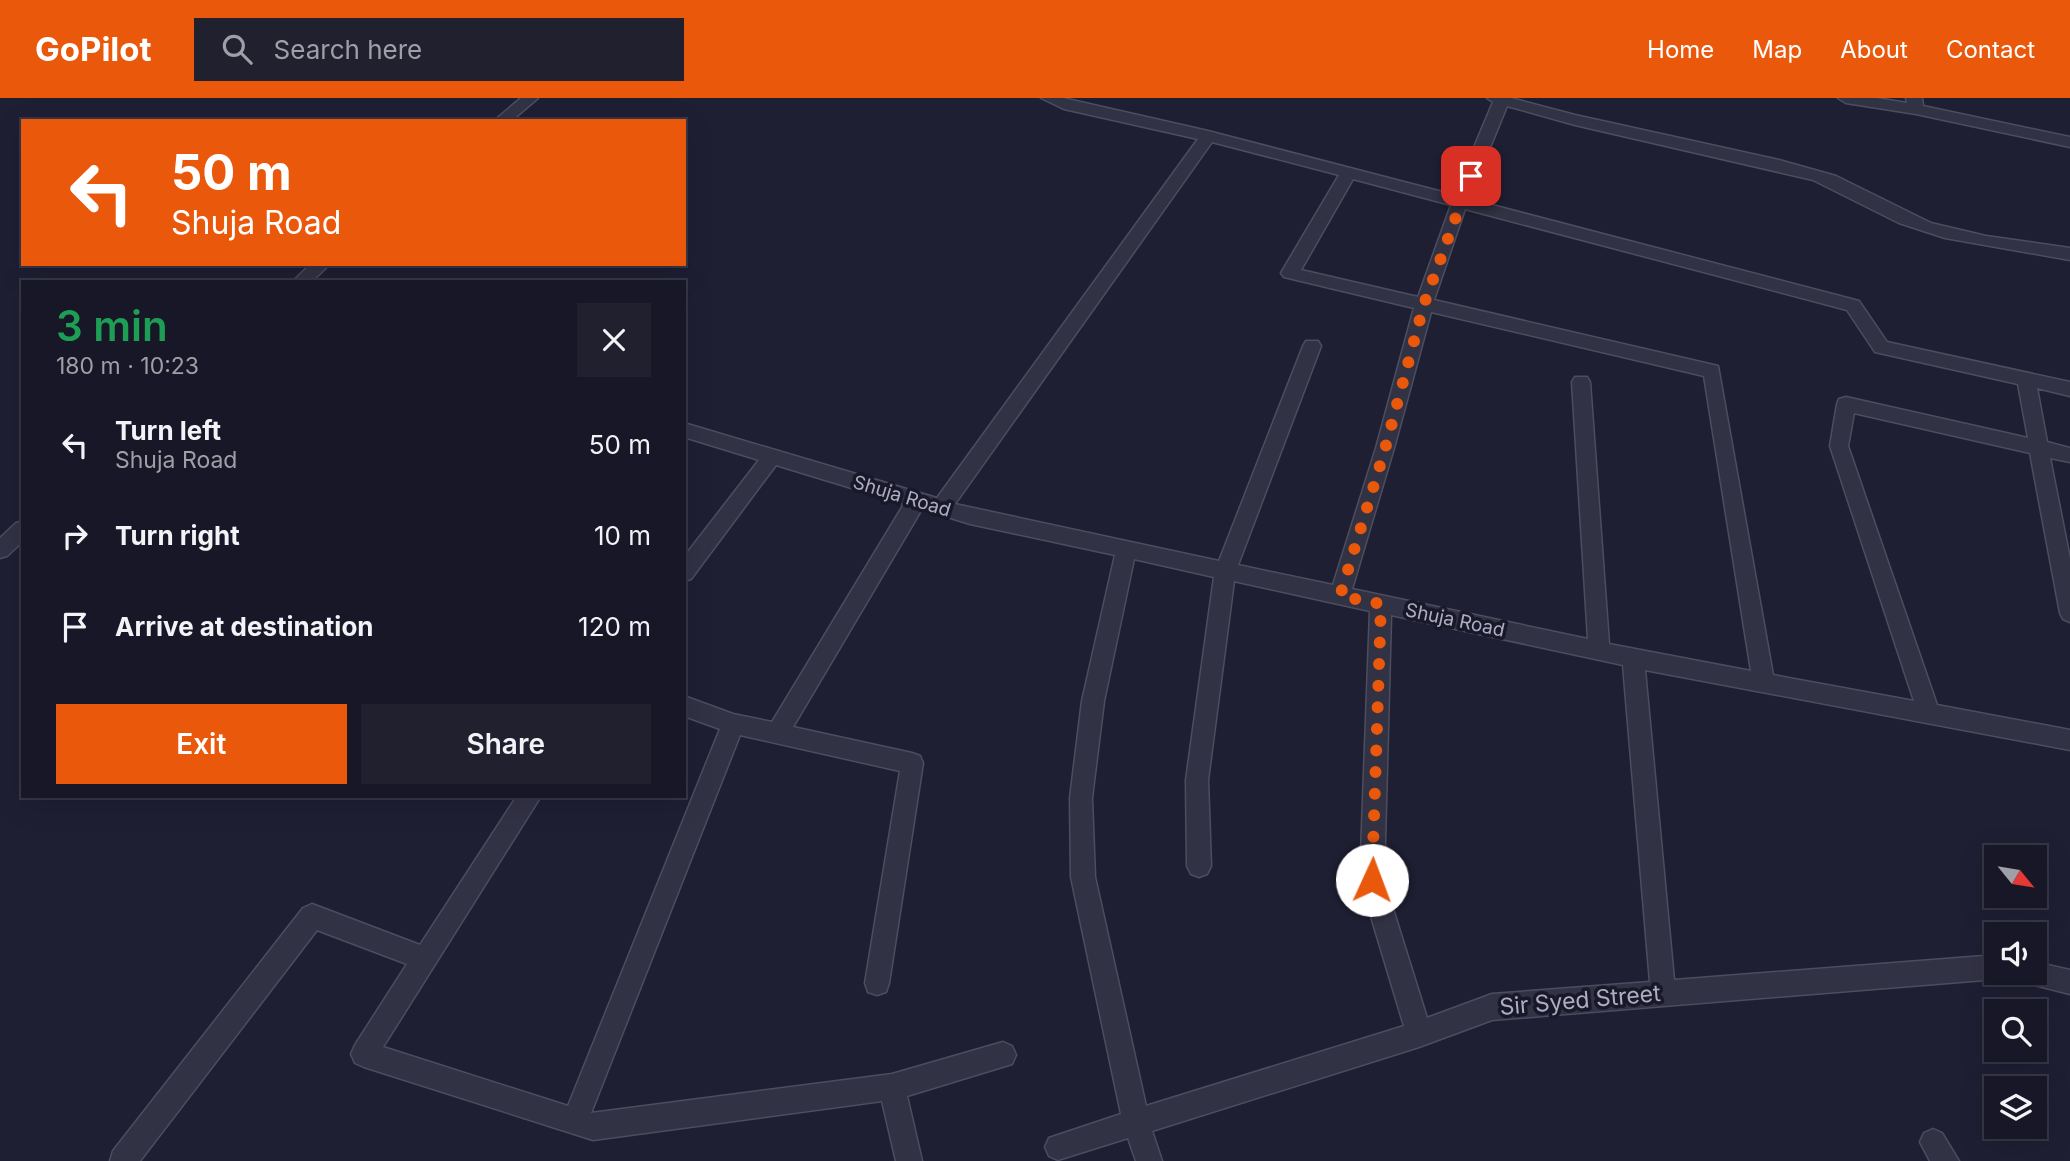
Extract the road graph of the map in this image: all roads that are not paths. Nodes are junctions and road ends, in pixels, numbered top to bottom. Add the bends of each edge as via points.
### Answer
1 (530, 98) edge
2 (1049, 98) edge
3 (1846, 98) edge
4 (1498, 99) edge
5 (1915, 104) edge
6 (504, 119) edge
7 (1208, 136) junction
8 (2070, 142) edge
9 (1349, 173) junction
10 (1460, 201) junction
11 (2070, 254) edge
12 (320, 266) edge
13 (302, 280) edge
14 (1424, 304) junction
15 (1312, 346) dead end
16 (2026, 380) junction
17 (1581, 382) dead end
18 (2070, 389) edge
19 (686, 431) edge
20 (2039, 447) junction
21 (2070, 455) edge
22 (772, 457) junction
23 (917, 500) junction
24 (941, 508) junction
25 (21, 531) edge
26 (0, 550) edge
27 (1126, 550) junction
28 (686, 570) edge
29 (1225, 571) junction
30 (1340, 596) junction
31 (1381, 604) junction
32 (2070, 613) edge
33 (1599, 650) junction
34 (1633, 658) junction
35 (1764, 683) junction
36 (686, 707) edge
37 (1929, 713) junction
38 (733, 724) junction
39 (777, 734) junction
40 (2070, 740) edge
41 (529, 798) edge
42 (1199, 866) dead end
43 (426, 959) junction
44 (1984, 968) edge
45 (2047, 977) edge
46 (2070, 982) edge
47 (877, 983) dead end
48 (1663, 992) junction
49 (1419, 1034) junction
50 (1003, 1055) dead end
51 (892, 1087) junction
52 (575, 1121) junction
53 (1136, 1122) junction
54 (1058, 1147) dead end
55 (123, 1161) edge
56 (909, 1161) edge
57 (1149, 1161) edge

1 - 6 street
2 - 7 street
3 - 5 street
4 - 10 street
4 - 11 street via 1612,130 1823,177 1906,219 1973,240
5 - 8 street
7 - 9 street
7 - 24 street
9 - 10 street
9 - 14 street via 1290,273
10 - 14 street
10 - 16 street via 1853,305 1881,347
12 - 13 street
14 - 30 street
14 - 35 street via 1712,371
15 - 29 street
16 - 18 street
16 - 20 street
17 - 33 street
19 - 22 street, Shuja Road
20 - 21 street
20 - 32 street
20 - 37 street via 1846,404 1839,446
22 - 23 street, Shuja Road
22 - 28 street
23 - 24 street, Shuja Road
23 - 39 street
24 - 27 street, Shuja Road
25 - 26 street
27 - 29 street, Shuja Road
27 - 53 street via 1093,701 1081,798 1083,877
29 - 30 street, Shuja Road
29 - 42 street via 1197,780
30 - 31 street, Shuja Road
31 - 33 street, Shuja Road
31 - 49 street via 1372,880
33 - 34 street, Shuja Road
34 - 35 street, Shuja Road
34 - 48 street
35 - 37 street, Shuja Road
36 - 38 street
37 - 40 street, Shuja Road
38 - 39 street
38 - 52 street
39 - 47 street via 912,763
41 - 43 street
43 - 52 street via 364,1054
43 - 55 street via 312,916
44 - 48 street, Sir Syed Street
45 - 46 street
48 - 49 street, Sir Syed Street via 1492,1007
49 - 53 street, Sir Syed Street
50 - 51 street
51 - 52 street via 593,1126
51 - 56 street
53 - 54 street, Sir Syed Street
53 - 57 street

